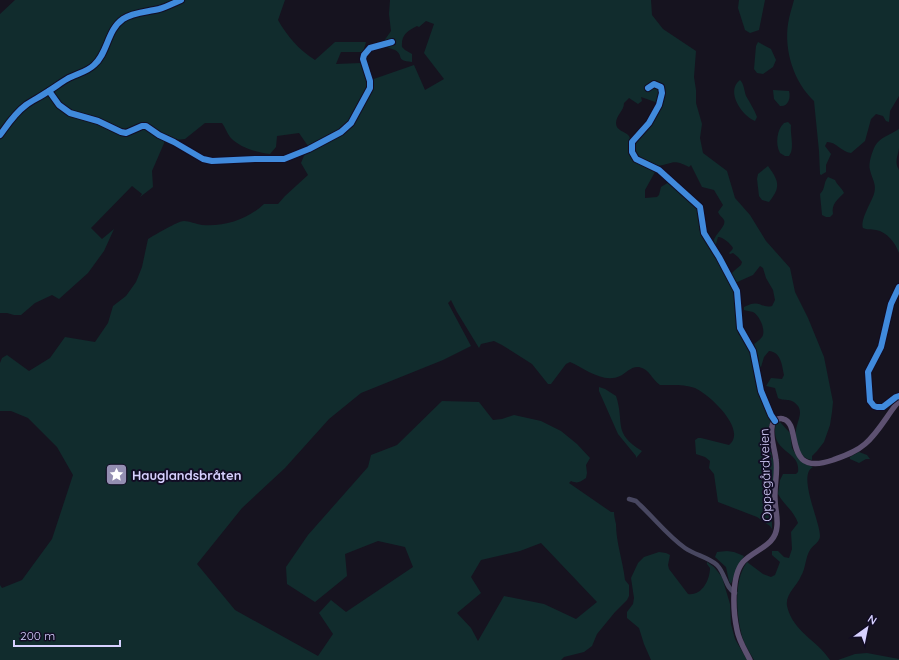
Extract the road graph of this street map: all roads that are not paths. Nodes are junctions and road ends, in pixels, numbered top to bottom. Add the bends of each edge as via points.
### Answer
1 (392, 42) dead end
2 (648, 88) dead end
3 (0, 135) edge
4 (899, 287) edge
5 (899, 396) edge
6 (899, 401) edge
7 (775, 421) junction
8 (629, 499) dead end
9 (735, 593) junction
10 (750, 660) edge

1 - 3 street via 370,48 364,55 370,88 351,122 341,132 310,149 284,159 203,159 159,136 146,126 126,133 70,113 59,105 49,92 25,106
2 - 7 street via 654,84 661,88 662,93 649,123 632,142 632,154 638,160 659,170 700,207 704,234 737,291 740,328 754,354 761,391
4 - 5 street via 891,304 880,347 868,372 870,401 874,406 883,407
6 - 7 main road, Oppegårdveien via 872,437 862,446 844,456 819,464 807,462 798,454 788,422 782,418
7 - 9 main road, Oppegårdveien via 772,429 777,464 774,497 777,530 768,544 740,566
8 - 9 street via 640,504 685,548 715,563 724,575 730,590
9 - 10 main road, Oppegårdveien via 737,630

